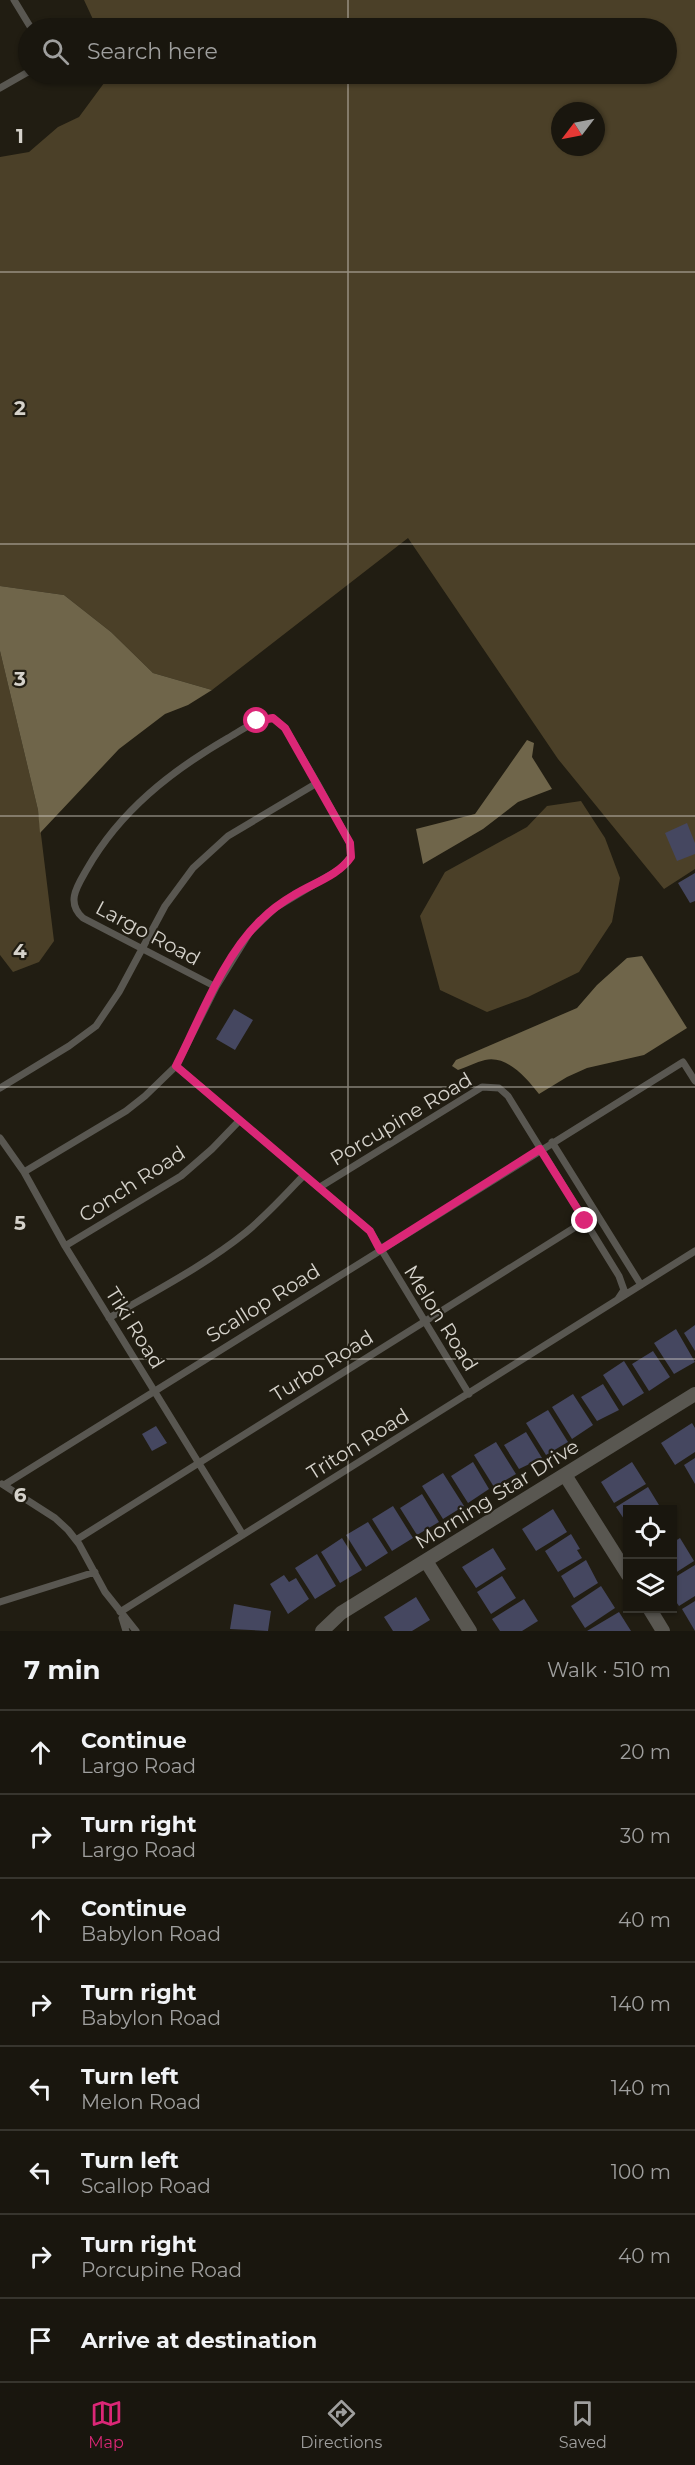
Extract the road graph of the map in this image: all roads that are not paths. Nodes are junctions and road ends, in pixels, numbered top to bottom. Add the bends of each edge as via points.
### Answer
1 (14, 0) edge
2 (25, 18) edge
3 (18, 78) edge
4 (0, 88) edge
5 (317, 783) junction
6 (142, 949) junction
7 (216, 987) junction
8 (176, 1066) junction
9 (695, 1081) edge
10 (0, 1088) edge
11 (239, 1121) junction
12 (0, 1138) edge
13 (552, 1142) junction
14 (540, 1149) junction
15 (24, 1172) junction
16 (304, 1174) junction
17 (320, 1187) junction
18 (585, 1221) junction
19 (65, 1246) junction
20 (380, 1250) junction
21 (695, 1251) edge
22 (641, 1286) junction
23 (614, 1303) junction
24 (109, 1318) junction
25 (424, 1322) junction
26 (154, 1391) junction
27 (469, 1394) junction
28 (695, 1394) edge
29 (200, 1463) junction
30 (565, 1475) junction
31 (2, 1484) edge
32 (243, 1535) junction
33 (76, 1540) junction
34 (426, 1561) junction
35 (623, 1569) edge
36 (94, 1572) junction
37 (0, 1602) edge
38 (120, 1612) junction
39 (652, 1613) edge
40 (126, 1631) edge
41 (136, 1631) edge
42 (322, 1631) edge
43 (470, 1631) edge
44 (663, 1631) edge

1 - 2 lane
3 - 4 lane
5 - 6 lane via 228,836 200,860 165,906
5 - 6 lane, Largo Road via 285,728 273,718 265,718 193,758 146,796 93,859 73,899 83,918
5 - 7 lane via 350,843 351,857 340,869 294,895 262,920 238,947
6 - 7 lane, Largo Road
6 - 10 lane via 96,1026
7 - 8 lane
8 - 11 lane, Melon Road
8 - 15 lane via 126,1111
9 - 13 lane, Scallop Road via 683,1062
11 - 16 lane, Melon Road
11 - 19 lane, Conch Road via 181,1176
12 - 15 lane, Tiki Road
13 - 14 lane, Scallop Road
13 - 22 lane
14 - 17 lane, Porcupine Road via 508,1096 499,1088 482,1087
14 - 18 lane, Porcupine Road
14 - 20 lane, Scallop Road
15 - 19 lane, Tiki Road
16 - 17 lane, Melon Road
16 - 24 lane via 245,1233 214,1256
17 - 20 lane, Melon Road via 370,1231
18 - 23 lane, Porcupine Road via 623,1283 621,1296
18 - 25 lane, Turbo Road
19 - 24 lane, Tiki Road
20 - 25 lane, Melon Road
20 - 26 lane, Scallop Road
21 - 22 lane, Triton Road
22 - 23 lane, Triton Road
23 - 27 lane, Triton Road
24 - 26 lane, Tiki Road
25 - 27 lane, Melon Road
25 - 29 lane, Turbo Road
26 - 29 lane, Tiki Road
26 - 31 lane, Scallop Road
27 - 32 lane, Triton Road
28 - 30 street, Morning Star Drive
29 - 32 lane, Tiki Road
29 - 33 lane, Turbo Road
30 - 34 street, Morning Star Drive
30 - 35 street
31 - 33 lane via 55,1518
32 - 38 lane, Triton Road
33 - 36 lane
34 - 42 street, Morning Star Drive via 341,1613
34 - 43 street
36 - 37 lane
36 - 38 lane
38 - 40 lane
38 - 41 lane
39 - 44 street

